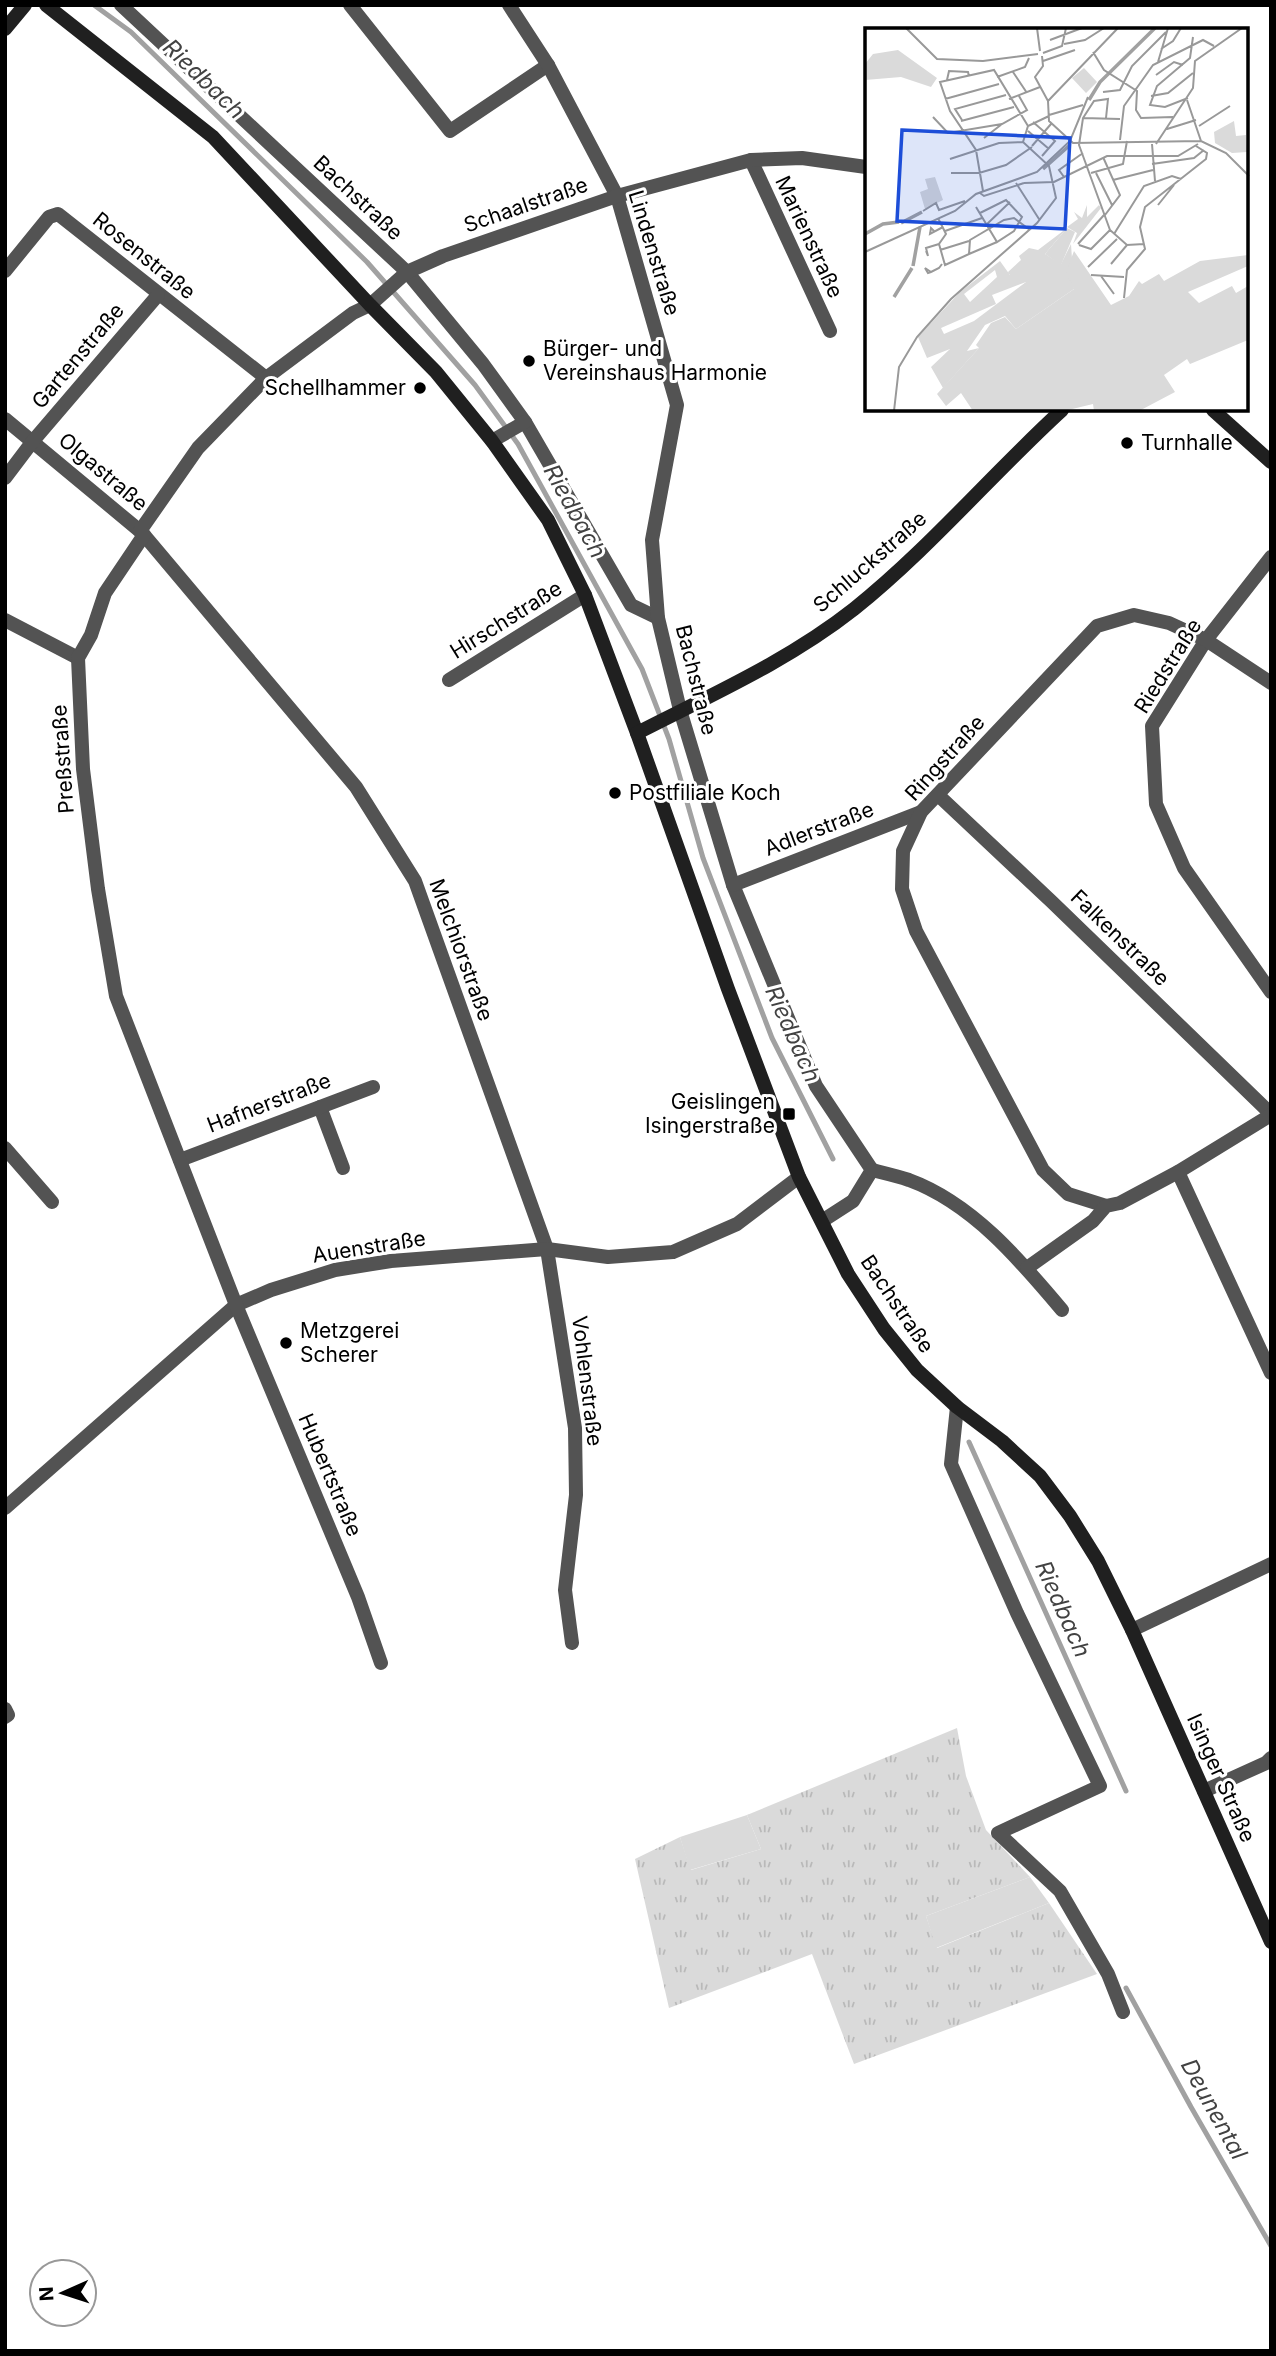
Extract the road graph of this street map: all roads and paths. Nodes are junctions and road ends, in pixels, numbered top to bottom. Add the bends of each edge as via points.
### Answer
1 (25, 5) edge
2 (46, 5) edge
3 (121, 5) edge
4 (350, 5) edge
5 (509, 5) edge
6 (5, 29) edge
7 (548, 65) junction
8 (751, 160) junction
9 (865, 167) edge
10 (617, 196) junction
11 (5, 271) edge
12 (402, 276) junction
13 (384, 291) joint
14 (158, 295) junction
15 (370, 305) junction
16 (830, 331) dead end
17 (266, 378) junction
18 (1061, 411) edge
19 (1214, 411) edge
20 (5, 419) edge
21 (521, 424) junction
22 (497, 439) junction
23 (33, 441) junction
24 (1271, 462) edge
25 (5, 478) edge
26 (142, 533) junction
27 (1271, 557) edge
28 (585, 595) junction
29 (658, 618) junction
30 (5, 620) edge
31 (1206, 640) junction
32 (78, 658) junction
33 (449, 680) dead end
34 (1271, 683) edge
35 (676, 713) junction
36 (643, 730) junction
37 (937, 795) junction
38 (920, 813) junction
39 (733, 885) junction
40 (1271, 992) edge
41 (373, 1087) dead end
42 (320, 1107) junction
43 (1271, 1115) edge
44 (5, 1149) edge
45 (180, 1160) junction
46 (343, 1168) dead end
47 (872, 1170) junction
48 (1178, 1172) junction
49 (799, 1177) junction
50 (52, 1202) dead end
51 (1106, 1206) junction
52 (822, 1221) junction
53 (547, 1249) junction
54 (1027, 1268) junction
55 (236, 1305) junction
56 (1062, 1310) dead end
57 (1271, 1373) edge
58 (957, 1407) junction
59 (5, 1507) edge
60 (1271, 1564) edge
61 (1132, 1630) junction
62 (572, 1643) dead end
63 (381, 1663) dead end
64 (5, 1709) edge
65 (5, 1717) edge
66 (1271, 1758) edge
67 (1204, 1791) junction
68 (1271, 1942) edge
69 (1123, 2012) dead end

1 - 6 street
2 - 15 street, Bachstraße via 214,137
3 - 12 street, Bachstraße
4 - 7 street via 450,131
5 - 7 street, Lindenstraße
7 - 10 street, Lindenstraße
8 - 9 street, Schaalstraße via 802,158
8 - 10 street, Schaalstraße
8 - 16 street, Marienstraße
10 - 12 street, Schaalstraße via 443,256
10 - 29 street, Lindenstraße via 677,405 652,540
11 - 14 street, Rosenstraße via 49,217 58,214
12 - 13 street, Schaalstraße
12 - 21 street, Bachstraße via 483,364
13 - 15 street, Preßstraße
14 - 17 street, Rosenstraße
14 - 23 street, Gartenstraße
15 - 17 street, Preßstraße
15 - 22 street, Bachstraße
17 - 26 street, Preßstraße via 198,448
18 - 35 street, Schluckstraße via 854,609 785,657
19 - 24 street
20 - 23 street, Olgastraße
21 - 22 street
21 - 29 street, Bachstraße via 632,605
22 - 28 street, Bachstraße via 548,520
23 - 25 street, Gartenstraße
23 - 26 street, Olgastraße
26 - 32 street, Preßstraße via 105,593
26 - 53 street, Melchiorstraße via 356,787 415,881
27 - 31 street, Riedstraße
28 - 33 street, Hirschstraße
28 - 36 street, Bachstraße
29 - 35 street, Bachstraße
30 - 32 street
31 - 34 street, Ringstraße
31 - 37 street, Ringstraße via 1169,623 1134,615 1097,626
31 - 40 street, Riedstraße via 1152,726 1156,804 1184,868
32 - 45 street, Preßstraße via 83,769 116,996
35 - 36 street, Schluckstraße
35 - 39 street, Bachstraße
36 - 49 street, Bachstraße via 727,989
37 - 38 street, Ringstraße
37 - 43 street, Falkenstraße
38 - 39 street, Adlerstraße
38 - 51 street, Ringstraße via 903,851 902,889 916,931 1043,1170 1068,1194
39 - 47 street, Bachstraße via 816,1086
41 - 42 street, Hafnerstraße
42 - 45 street, Hafnerstraße
42 - 46 street
43 - 48 street
44 - 50 street
45 - 55 street, Preßstraße
47 - 52 street via 853,1201
47 - 54 street via 910,1180 948,1200
48 - 51 street
48 - 57 street
49 - 52 street, Bachstraße
49 - 53 street, Auenstraße via 737,1224 673,1252 608,1256
51 - 54 street via 1093,1221
52 - 58 street, Bachstraße via 848,1274 884,1329 917,1370
53 - 55 street, Auenstraße via 335,1270
53 - 62 street, Vohlenstraße via 575,1428 576,1495 565,1590
54 - 56 street
55 - 59 street, Auenstraße
55 - 63 street, Hubertstraße
58 - 61 street, Isinger Straße via 1040,1476 1077,1527
58 - 69 street via 951,1464 1100,1786 998,1833 1060,1891 1108,1973
60 - 61 street
61 - 67 street, Isinger Straße
64 - 65 street
66 - 67 street
67 - 68 street, Isinger Straße

